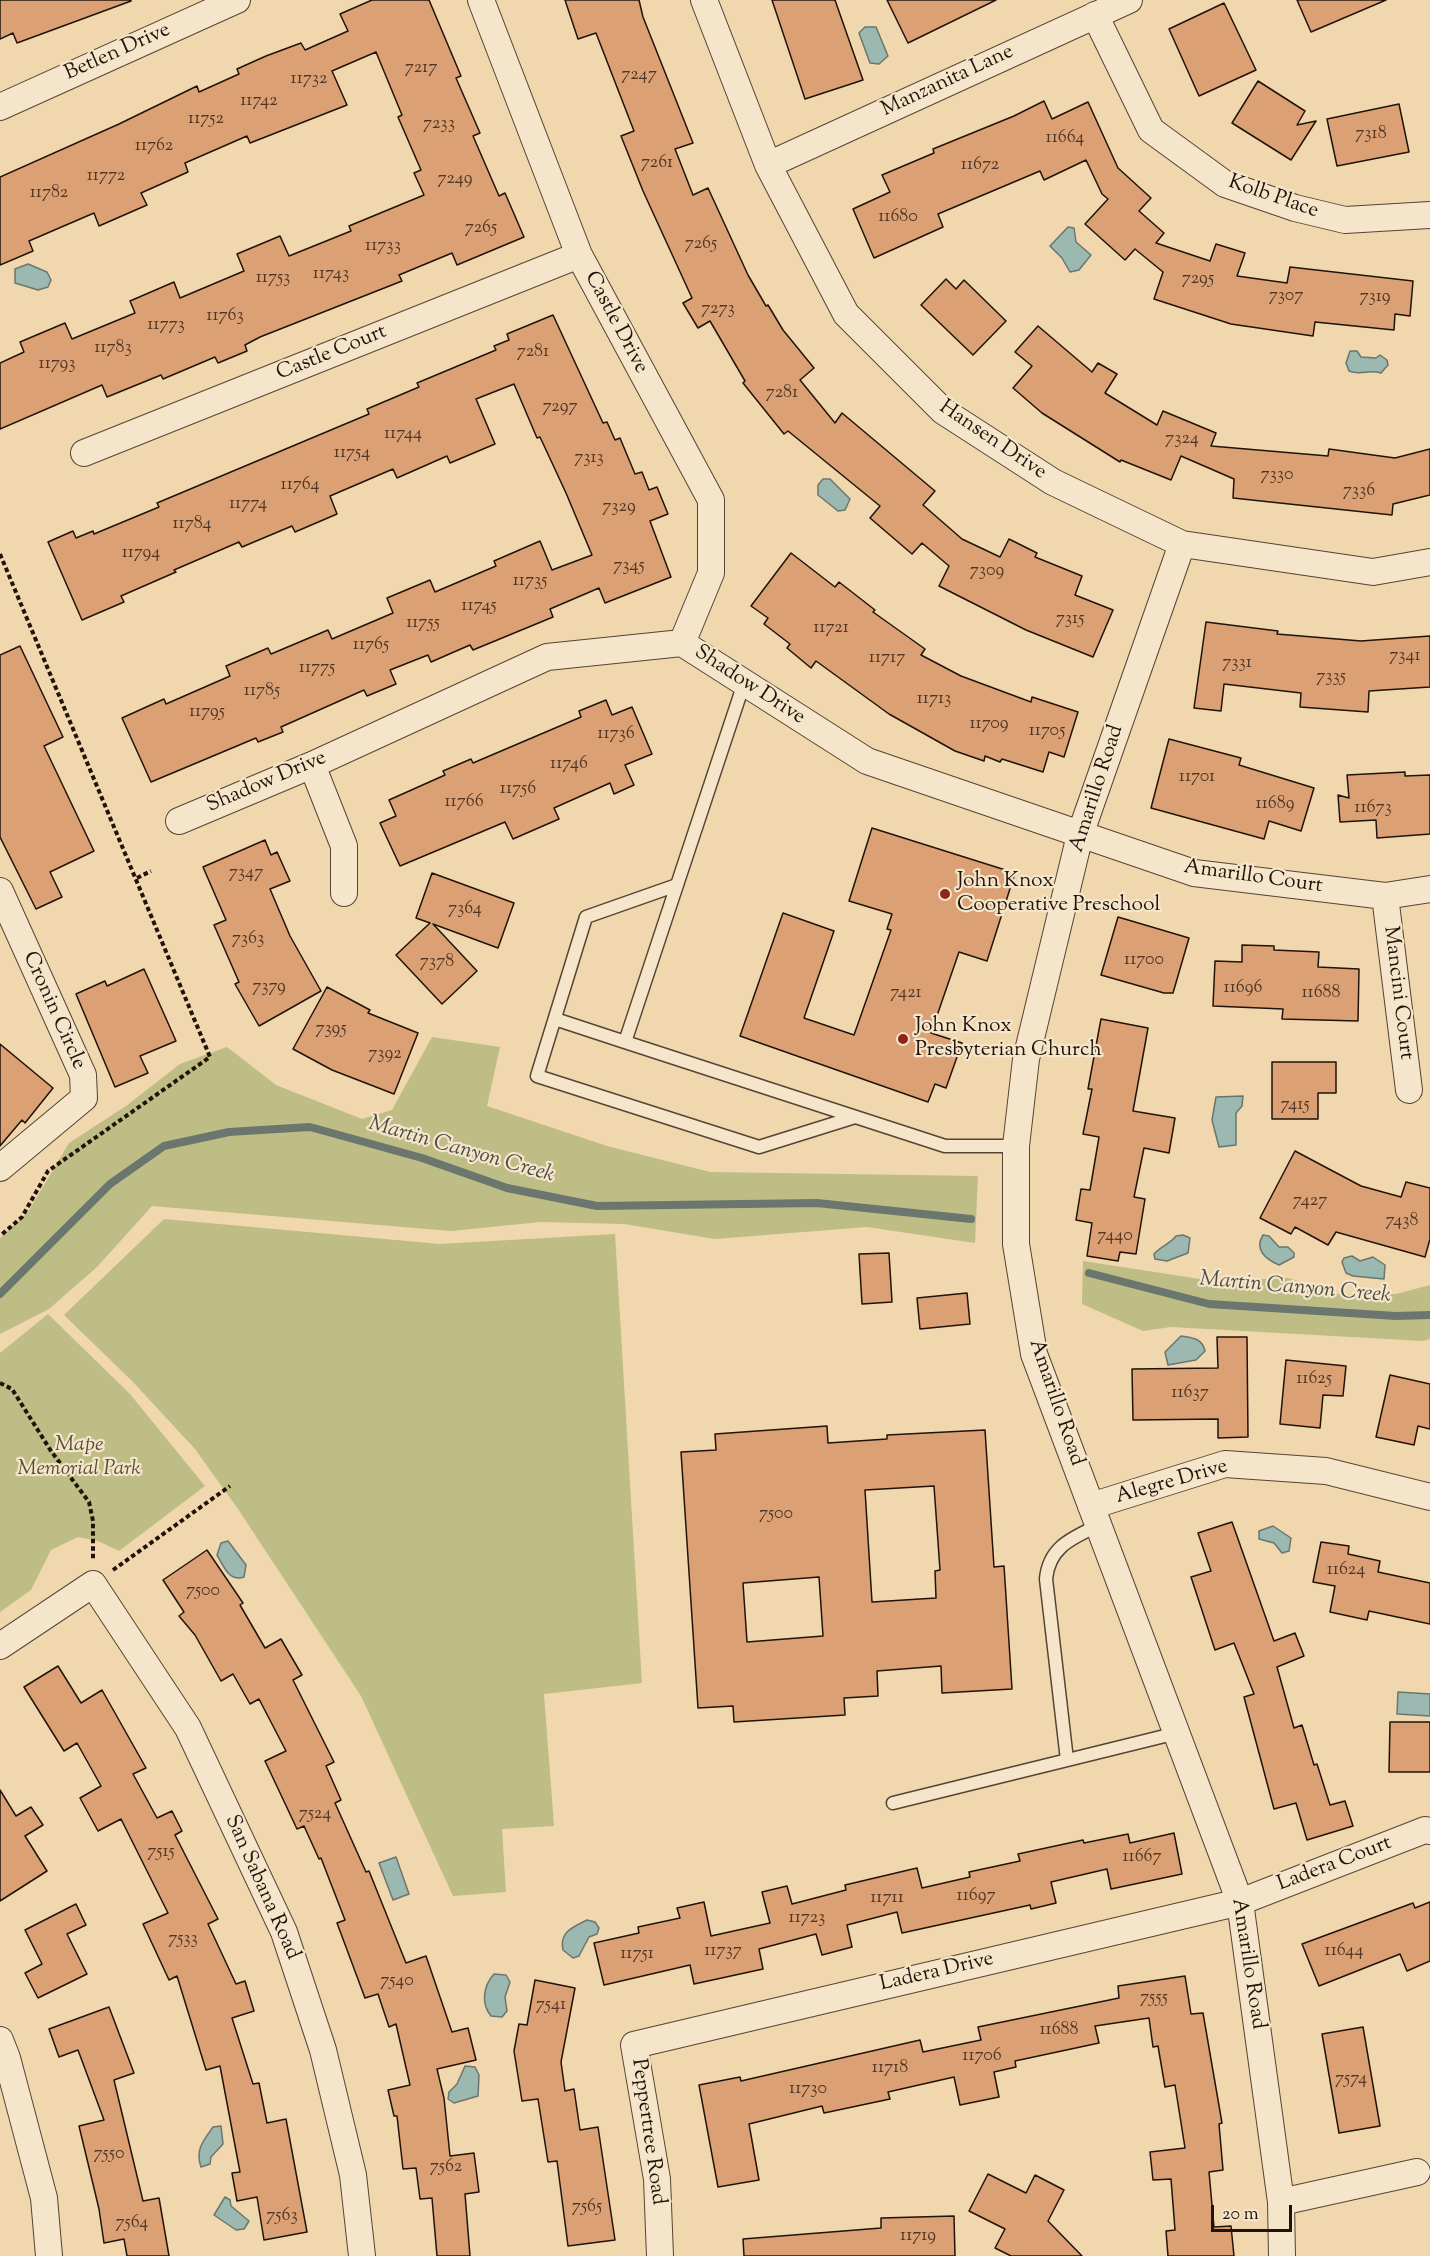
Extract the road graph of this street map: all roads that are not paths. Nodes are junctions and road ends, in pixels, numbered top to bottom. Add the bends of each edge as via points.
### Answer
1 (237, 0) edge
2 (482, 0) edge
3 (704, 0) edge
4 (1129, 0) edge
5 (1095, 15) junction
6 (0, 107) edge
7 (768, 165) junction
8 (1430, 215) edge
9 (579, 255) junction
10 (84, 453) dead end
11 (1182, 544) junction
12 (1430, 562) edge
13 (682, 644) junction
14 (744, 683) junction
15 (312, 765) junction
16 (179, 820) dead end
17 (1080, 835) junction
18 (677, 885) junction
19 (1430, 888) edge
20 (0, 891) edge
21 (344, 893) dead end
22 (1385, 896) junction
23 (555, 1019) junction
24 (625, 1042) junction
25 (1409, 1090) dead end
26 (855, 1117) junction
27 (1016, 1146) junction
28 (0, 1168) edge
29 (1430, 1497) edge
30 (1095, 1515) junction
31 (0, 1646) edge
32 (1177, 1733) junction
33 (1067, 1760) junction
34 (893, 1803) dead end
35 (1430, 1831) edge
36 (1240, 1902) junction
37 (0, 2040) edge
38 (634, 2045) joint
39 (1417, 2172) dead end
40 (1281, 2202) junction
41 (49, 2256) edge
42 (362, 2256) edge
43 (660, 2256) edge
44 (1282, 2256) edge

1 - 6 street, Betlen Drive
2 - 9 street, Castle Drive
3 - 7 street, Hansen Drive
4 - 5 street, Manzanita Lane
5 - 7 street, Manzanita Lane
5 - 8 street, Kolb Place via 1151,130 1225,184 1345,220
7 - 11 street, Hansen Drive via 846,314 943,411 1053,482
9 - 10 street, Castle Court
9 - 13 street, Castle Drive via 711,500 711,573
11 - 12 street, Hansen Drive via 1373,572
11 - 17 street, Amarillo Road
13 - 14 street, Shadow Drive
13 - 15 street, Shadow Drive via 547,657
14 - 17 street, Shadow Drive via 867,761
14 - 18 lane
15 - 16 street, Shadow Drive
15 - 21 street via 344,846
17 - 22 street, Amarillo Court via 1194,873
17 - 27 street, Amarillo Road via 1026,1059
18 - 23 lane via 586,917
18 - 24 lane
19 - 22 street, Amarillo Court
20 - 28 street, Cronin Circle via 83,1074 84,1098
22 - 25 street, Mancini Court
23 - 24 lane
23 - 26 lane via 537,1076 759,1147
24 - 26 lane
26 - 27 lane via 945,1146
27 - 30 street, Amarillo Road via 1016,1244 1034,1354
29 - 30 street, Alegre Drive via 1326,1470 1225,1464
30 - 32 street, Amarillo Road
30 - 33 lane via 1061,1545 1047,1566
31 - 42 street, San Sabana Road via 93,1584 188,1728 284,1932 323,2050 353,2175
32 - 33 lane
32 - 36 street, Amarillo Road
33 - 34 lane
35 - 36 street, Ladera Court
36 - 38 street, Ladera Drive
36 - 40 street, Amarillo Road
37 - 41 street via 44,2198
38 - 43 street, Peppertree Road via 657,2179
39 - 40 street
40 - 44 street, Amarillo Road

